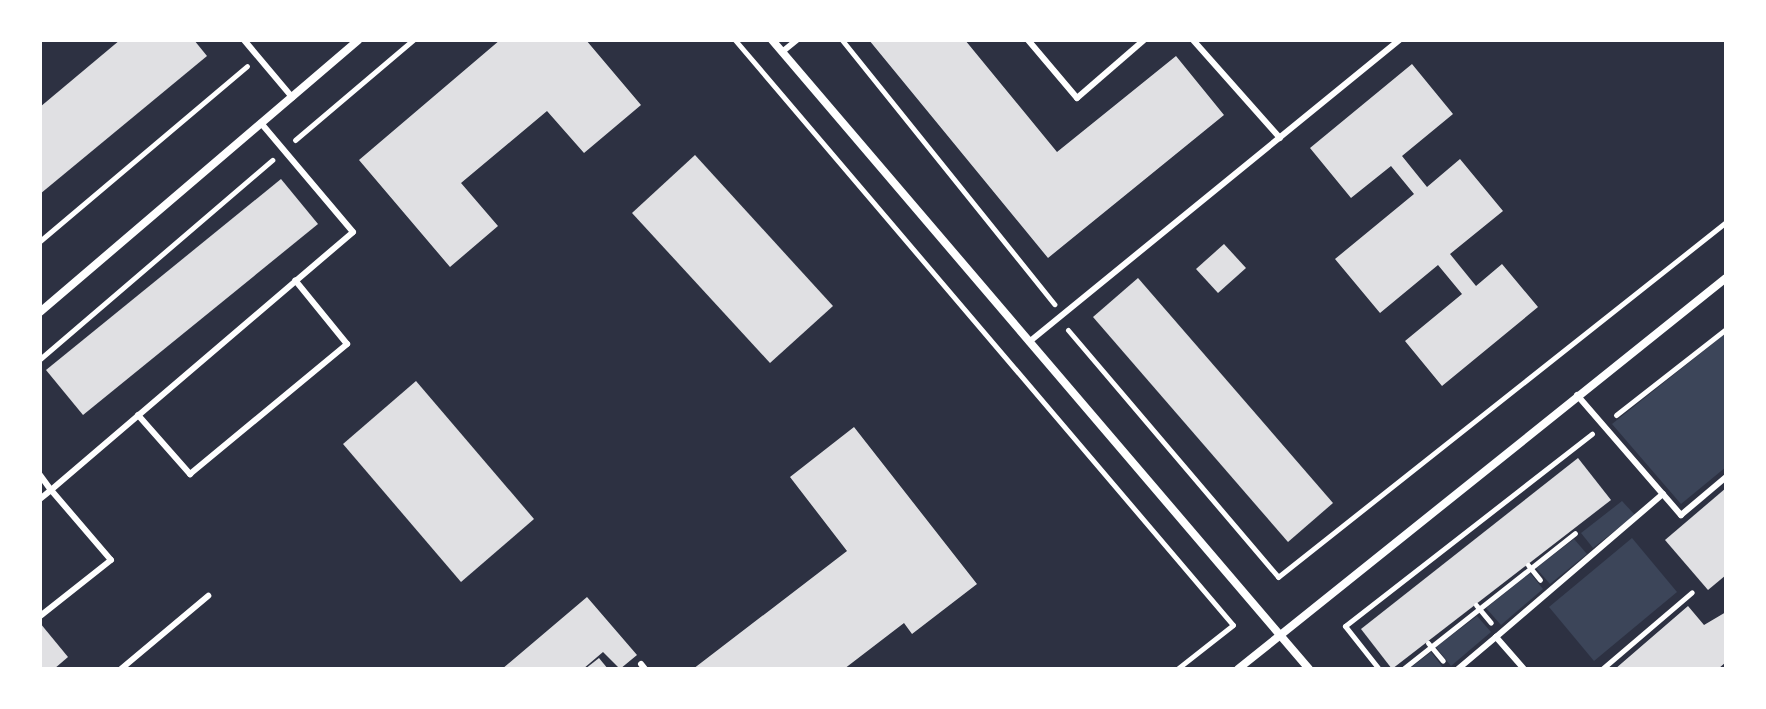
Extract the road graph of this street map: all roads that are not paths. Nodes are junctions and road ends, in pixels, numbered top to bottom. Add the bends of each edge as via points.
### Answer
1 (244, 40) edge
2 (358, 40) edge
3 (772, 40) edge
4 (797, 40) edge
5 (1028, 40) edge
6 (1144, 40) edge
7 (1193, 40) edge
8 (1399, 40) edge
9 (782, 52) junction
10 (292, 97) junction
11 (261, 123) junction
12 (1280, 138) junction
13 (1726, 278) edge
14 (295, 280) junction
15 (40, 312) edge
16 (1029, 342) junction
17 (1577, 395) junction
18 (138, 415) junction
19 (40, 475) edge
20 (1726, 477) edge
21 (51, 490) junction
22 (1663, 494) junction
23 (40, 499) edge
24 (208, 596) dead end
25 (40, 616) edge
26 (1280, 635) junction
27 (1496, 637) junction
28 (121, 669) edge
29 (1238, 669) edge
30 (1309, 669) edge
31 (1458, 669) edge
32 (1524, 669) edge

1 - 10 lane
2 - 10 street
3 - 9 street
4 - 9 lane
5 - 6 lane via 1077,98
7 - 12 lane
8 - 12 lane
9 - 16 street
10 - 11 street
11 - 14 lane via 353,232
11 - 15 street
12 - 16 lane
13 - 17 street
14 - 18 lane
14 - 18 lane via 347,344 190,474
16 - 26 street
17 - 22 lane
17 - 26 street
18 - 21 lane
19 - 21 lane
20 - 22 lane via 1681,515
21 - 23 lane
21 - 25 lane via 111,560
22 - 27 lane
24 - 28 lane
26 - 29 street
26 - 30 street
27 - 31 lane
27 - 32 lane

